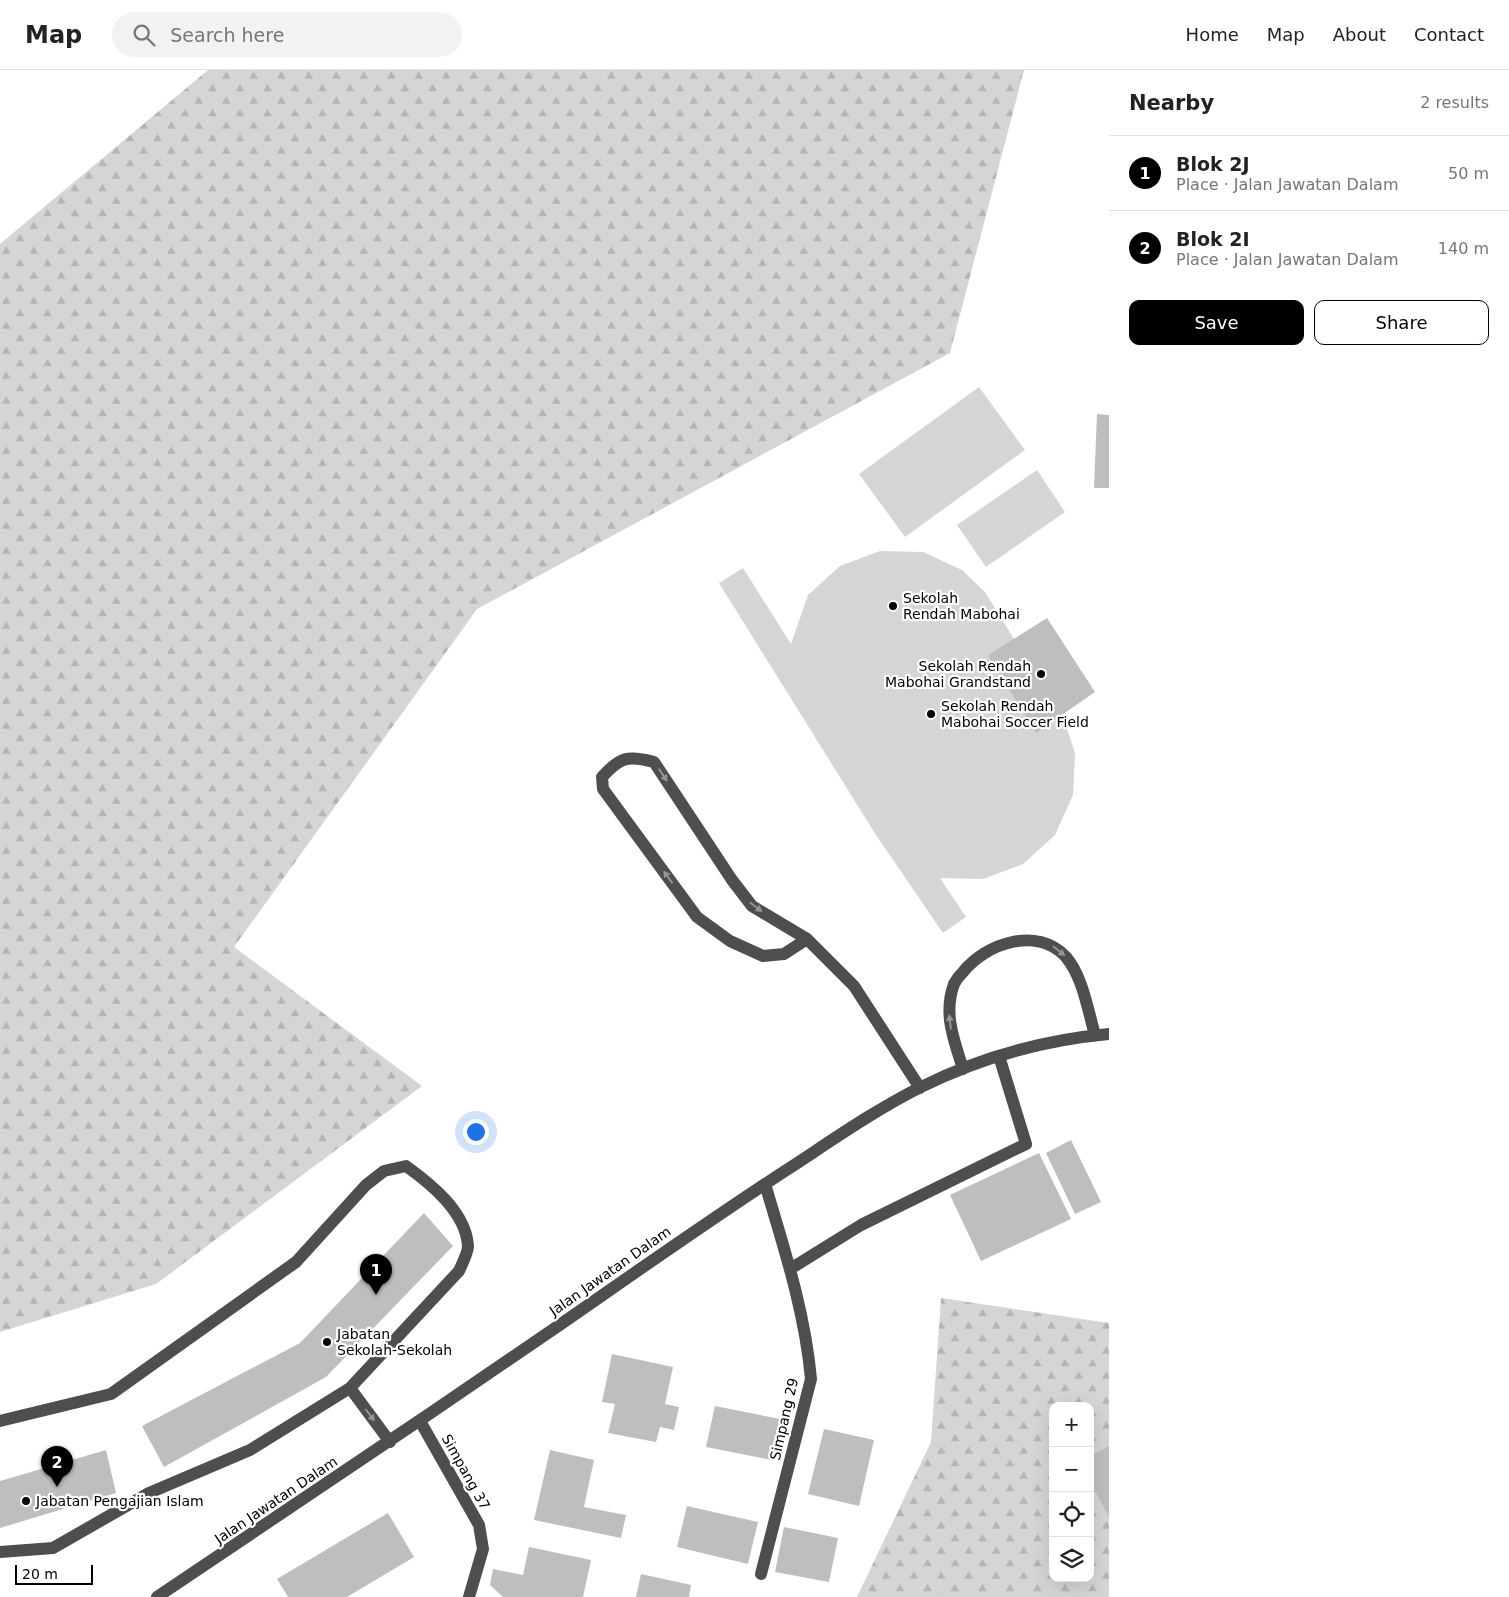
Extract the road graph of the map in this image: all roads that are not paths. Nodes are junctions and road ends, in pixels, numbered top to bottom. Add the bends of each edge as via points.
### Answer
1 (807, 939) junction
2 (1109, 1034) edge
3 (1095, 1035) junction
4 (999, 1056) junction
5 (963, 1069) junction
6 (920, 1088) junction
7 (765, 1184) junction
8 (790, 1270) junction
9 (350, 1388) junction
10 (0, 1420) edge
11 (420, 1421) junction
12 (390, 1442) junction
13 (0, 1552) edge
14 (761, 1574) dead end
15 (157, 1597) edge
16 (469, 1597) edge

1 -> 1 street via 784,954 763,956 730,941 697,917 603,789 602,777 614,763 633,757 654,762 752,906
1 - 6 street via 854,986
2 - 3 street, Jalan Jawatan Dalam
3 - 4 street, Jalan Jawatan Dalam
5 -> 3 street via 948,1020 954,983 974,959 1000,944 1026,940 1050,945 1067,958 1078,980
4 - 5 street, Jalan Jawatan Dalam
4 - 8 street via 1026,1144 861,1225
5 - 6 street, Jalan Jawatan Dalam
6 - 7 street, Jalan Jawatan Dalam
7 - 8 street, Simpang 29
7 - 11 street, Jalan Jawatan Dalam
8 - 14 street, Simpang 29 via 808,1352 810,1379
9 - 10 street via 459,1271 468,1248 462,1221 428,1181 406,1166 384,1171 366,1185 296,1262 110,1394
9 -> 12 street
9 - 13 street via 250,1450 149,1493 53,1548
11 - 12 street, Jalan Jawatan Dalam
11 - 16 street, Simpang 37 via 479,1525 484,1550
12 - 15 street, Jalan Jawatan Dalam

